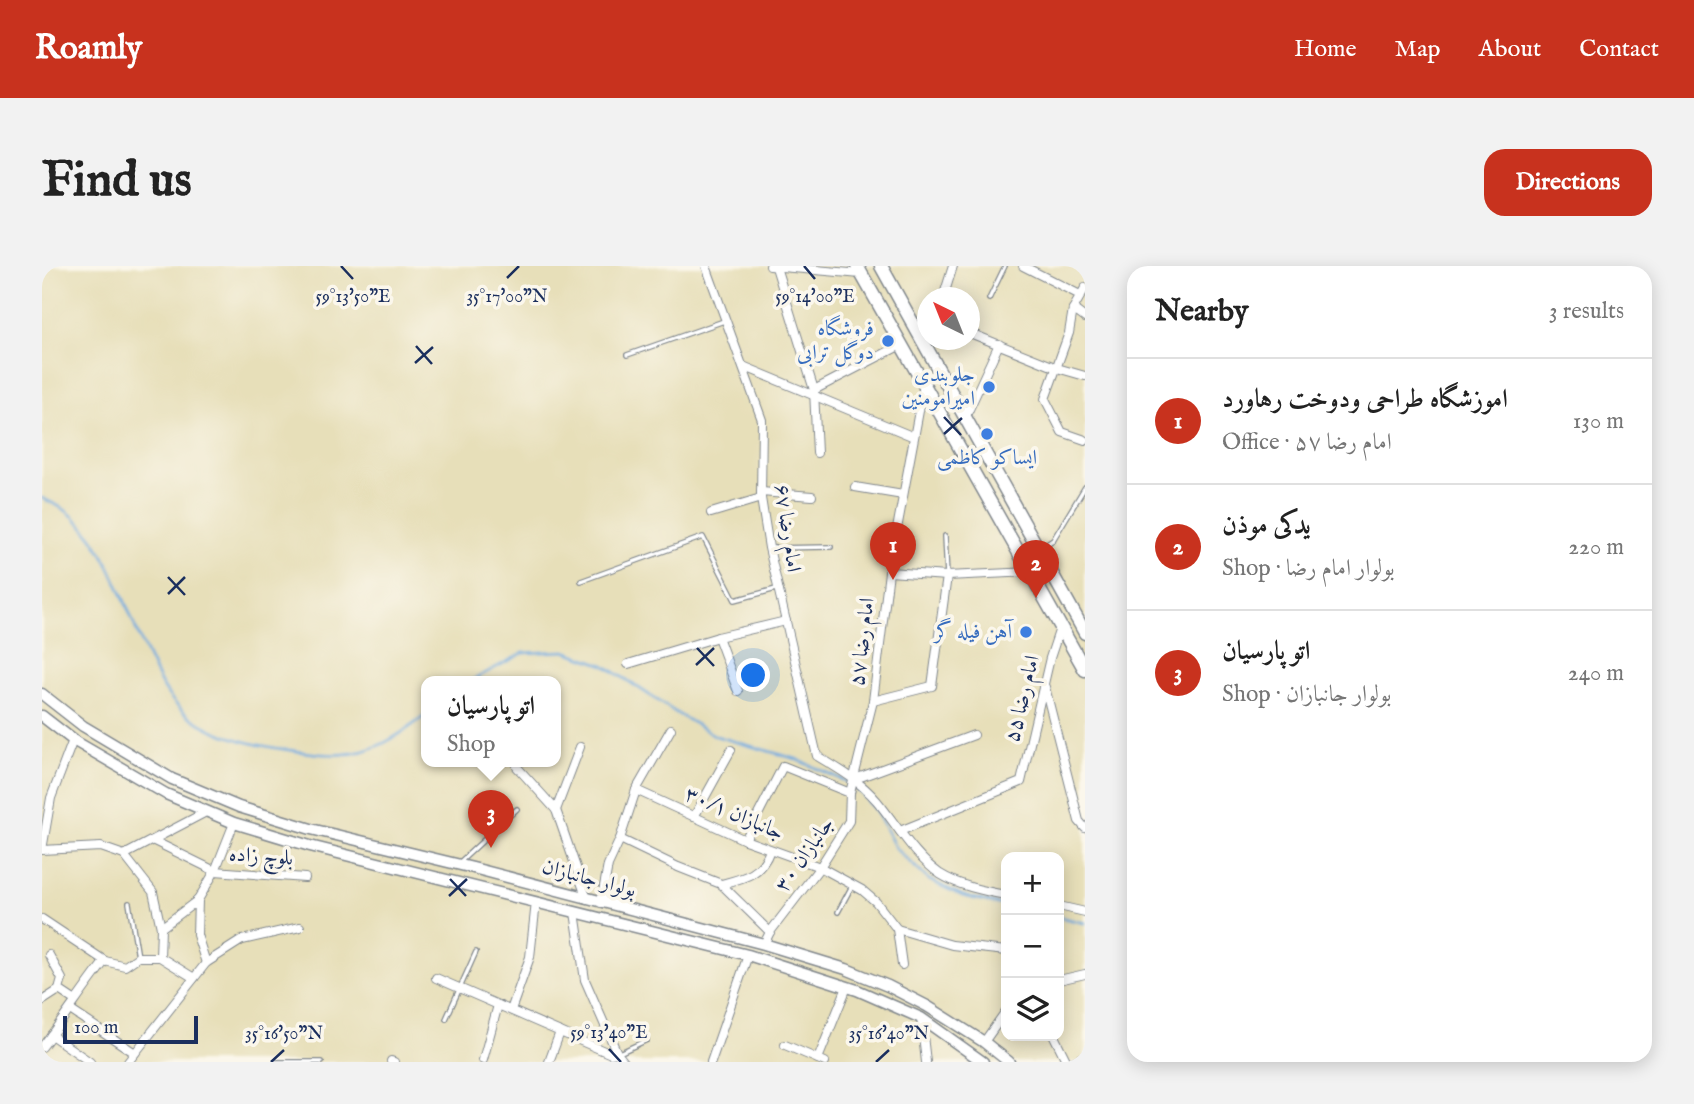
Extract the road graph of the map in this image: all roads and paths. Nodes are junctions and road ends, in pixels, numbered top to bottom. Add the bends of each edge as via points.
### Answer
1 (706, 266) edge
2 (881, 266) edge
3 (953, 266) edge
4 (1005, 266) edge
5 (1023, 266) edge
6 (773, 267) edge
7 (859, 270) edge
8 (946, 287) edge
9 (1083, 292) edge
10 (989, 299) dead end
11 (1073, 309) junction
12 (1085, 318) edge
13 (726, 320) junction
14 (917, 323) edge
15 (980, 337) edge
16 (999, 344) junction
17 (901, 345) junction
18 (931, 350) edge
19 (627, 355) dead end
20 (743, 366) junction
21 (1057, 368) junction
22 (1085, 376) edge
23 (924, 384) junction
24 (814, 394) junction
25 (964, 418) junction
26 (914, 437) junction
27 (1085, 440) edge
28 (817, 453) dead end
29 (855, 486) dead end
30 (1085, 487) edge
31 (761, 495) junction
32 (903, 495) junction
33 (812, 496) dead end
34 (711, 513) dead end
35 (945, 536) dead end
36 (831, 547) dead end
37 (769, 548) junction
38 (1037, 550) junction
39 (889, 572) junction
40 (1030, 572) junction
41 (947, 576) junction
42 (581, 581) dead end
43 (778, 588) junction
44 (786, 621) junction
45 (1061, 625) junction
46 (1085, 633) edge
47 (718, 637) junction
48 (628, 664) dead end
49 (1085, 670) edge
50 (1044, 684) junction
51 (738, 691) dead end
52 (42, 694) edge
53 (873, 701) junction
54 (42, 716) edge
55 (671, 729) dead end
56 (974, 735) dead end
57 (73, 740) junction
58 (580, 747) dead end
59 (731, 750) dead end
60 (517, 767) dead end
61 (855, 779) junction
62 (636, 790) junction
63 (850, 793) junction
64 (517, 808) dead end
65 (556, 810) junction
66 (206, 812) junction
67 (694, 817) junction
68 (234, 823) junction
69 (1085, 828) edge
70 (900, 831) junction
71 (620, 839) junction
72 (745, 840) junction
73 (154, 841) junction
74 (42, 850) edge
75 (770, 850) junction
76 (124, 855) junction
77 (458, 864) junction
78 (820, 867) junction
79 (473, 868) junction
80 (215, 871) junction
81 (305, 878) dead end
82 (721, 884) junction
83 (469, 885) junction
84 (853, 885) junction
85 (1001, 894) edge
86 (587, 899) junction
87 (198, 900) junction
88 (536, 902) junction
89 (129, 903) dead end
90 (601, 903) junction
91 (1064, 907) edge
92 (575, 912) junction
93 (838, 912) dead end
94 (1085, 912) edge
95 (42, 919) edge
96 (300, 927) dead end
97 (162, 928) junction
98 (897, 929) junction
99 (770, 932) junction
100 (764, 944) junction
101 (1001, 950) edge
102 (476, 952) dead end
103 (49, 955) dead end
104 (748, 955) junction
105 (138, 957) junction
106 (160, 957) junction
107 (105, 961) junction
108 (206, 963) junction
109 (902, 965) dead end
110 (1085, 974) edge
111 (194, 978) junction
112 (436, 978) dead end
113 (1064, 979) edge
114 (847, 987) junction
115 (459, 988) junction
116 (59, 990) junction
117 (42, 1000) edge
118 (74, 1000) junction
119 (498, 1005) junction
120 (70, 1010) junction
121 (511, 1010) junction
122 (921, 1018) junction
123 (1001, 1018) edge
124 (446, 1019) dead end
125 (560, 1032) junction
126 (51, 1035) junction
127 (647, 1040) dead end
128 (1056, 1041) edge
129 (984, 1042) junction
130 (785, 1045) dead end
131 (42, 1047) edge
132 (135, 1053) junction
133 (612, 1056) edge
134 (1085, 1056) edge
135 (483, 1060) edge
136 (822, 1061) edge
137 (90, 1062) edge
138 (128, 1062) edge
139 (276, 1062) edge
140 (322, 1062) edge
141 (549, 1062) edge
142 (624, 1062) edge
143 (711, 1062) edge
144 (926, 1062) edge
145 (983, 1062) edge
146 (1009, 1062) edge
147 (1067, 1062) edge
148 (1074, 1062) edge

1 - 13 street, امام رضا ۶۷
2 - 14 main road
3 - 8 street
4 - 10 lane
5 - 9 street
6 - 7 street
6 - 24 street
7 - 17 main road
9 - 11 street
11 - 12 street
11 - 21 street
13 - 19 lane
13 - 20 street, امام رضا ۶۷
15 - 16 street
16 - 21 street
16 - 25 street
17 - 23 main road
17 - 24 street
18 - 25 main road
20 - 24 street
20 - 31 street, امام رضا ۶۷ via 762,421
21 - 22 street
21 - 27 street via 1045,398 1062,432
23 - 26 street, امام رضا ۵۷
23 - 40 main road
24 - 26 street
24 - 28 street
25 - 38 main road
26 - 32 street, امام رضا ۵۷
29 - 32 street
30 - 38 lane via 1053,540
31 - 33 street
31 - 34 street
31 - 37 street, امام رضا ۶۷
32 - 39 street, امام رضا ۵۷
35 - 41 lane
36 - 37 lane
37 - 43 street, امام رضا ۶۷
38 - 46 main road
39 - 41 street
39 - 53 street, امام رضا ۵۷
40 - 41 street
40 - 45 main road
41 - 53 street via 932,686
42 - 43 lane via 703,537 735,600
43 - 44 street, امام رضا ۶۷
44 - 47 street
44 - 61 street, امام رضا ۶۷ via 817,756
45 - 49 main road
45 - 50 street, امام رضا ۵۵
47 - 48 street
47 - 51 street
50 - 69 street via 1079,821
50 - 70 street, امام رضا ۵۵ via 1021,782
52 - 77 main road, بولوار جانبازان via 83,726 172,779 228,802 311,829
53 - 61 street, امام رضا ۵۷
54 - 57 main road, بولوار جانبازان
55 - 62 street
56 - 61 street
57 - 66 main road, بولوار جانبازان
57 - 74 street via 51,798
58 - 65 street
59 - 67 street
60 - 65 street
61 - 63 street, جانبازان ۳۰
61 - 70 street, امام رضا ۶۷
62 - 67 street, جانبازان ۳۰/۱
62 - 71 street
63 - 72 street via 783,766
63 - 78 street, جانبازان ۳۰ via 849,821
64 - 77 lane
65 - 86 street
66 - 68 main road, بولوار جانبازان
66 - 73 street
67 - 72 street, جانبازان ۳۰/۱
68 - 80 street
68 - 83 main road, بولوار جانبازان
70 - 85 street, امام رضا ۶۷ via 940,874
71 - 82 street
71 - 90 street via 608,865
72 - 75 street, جانبازان ۳۰/۱
73 - 76 street
73 - 80 street
74 - 76 street via 101,847
75 - 78 street, جانبازان ۳۰/۱
75 - 82 street via 750,876
76 - 97 street via 153,892
77 - 79 main road, بولوار جانبازان
78 - 84 street, جانبازان ۳۰/۱
78 - 99 street, جانبازان ۳۰
79 - 83 main road
79 - 86 main road, بولوار جانبازان
80 - 81 street, بلوچ زاده
80 - 87 street
82 - 99 street
83 - 88 main road, بولوار جانبازان
84 - 93 lane
84 - 98 street, جانبازان ۳۰/۱ via 876,902
86 - 90 main road, بولوار جانبازان
87 - 97 street
87 - 108 street via 197,935
88 - 92 main road, بولوار جانبازان
88 - 121 street via 530,957
89 - 105 lane
90 - 100 main road, بولوار جانبازان
91 - 94 street
92 - 104 main road, بولوار جانبازان
92 - 133 street via 585,980
95 - 107 street
96 - 108 street via 242,940
97 - 106 street
98 - 101 street via 952,945
98 - 109 street
99 - 100 street, جانبازان ۳۰
100 - 129 main road, بولوار جانبازان via 888,986
102 - 115 lane
103 - 116 street via 62,979
104 - 114 main road, بولوار جانبازان
104 - 143 street
105 - 106 street
105 - 107 street via 125,966
106 - 111 street
107 - 118 street
108 - 111 street
110 - 113 street
111 - 132 street
112 - 115 street
114 - 122 main road, بولوار جانبازان
114 - 136 street
115 - 119 street
115 - 124 lane
116 - 117 street
116 - 118 street
118 - 120 street
119 - 121 street
119 - 135 street
120 - 126 street
120 - 132 street
121 - 125 street
122 - 144 street
122 - 145 main road, بولوار جانبازان
123 - 129 street
125 - 133 street
125 - 141 street
126 - 131 street
126 - 137 street
127 - 133 lane
128 - 147 street
129 - 146 main road, بولوار جانبازان
130 - 136 street
132 - 138 street
133 - 142 street
134 - 148 street
139 - 140 lane

